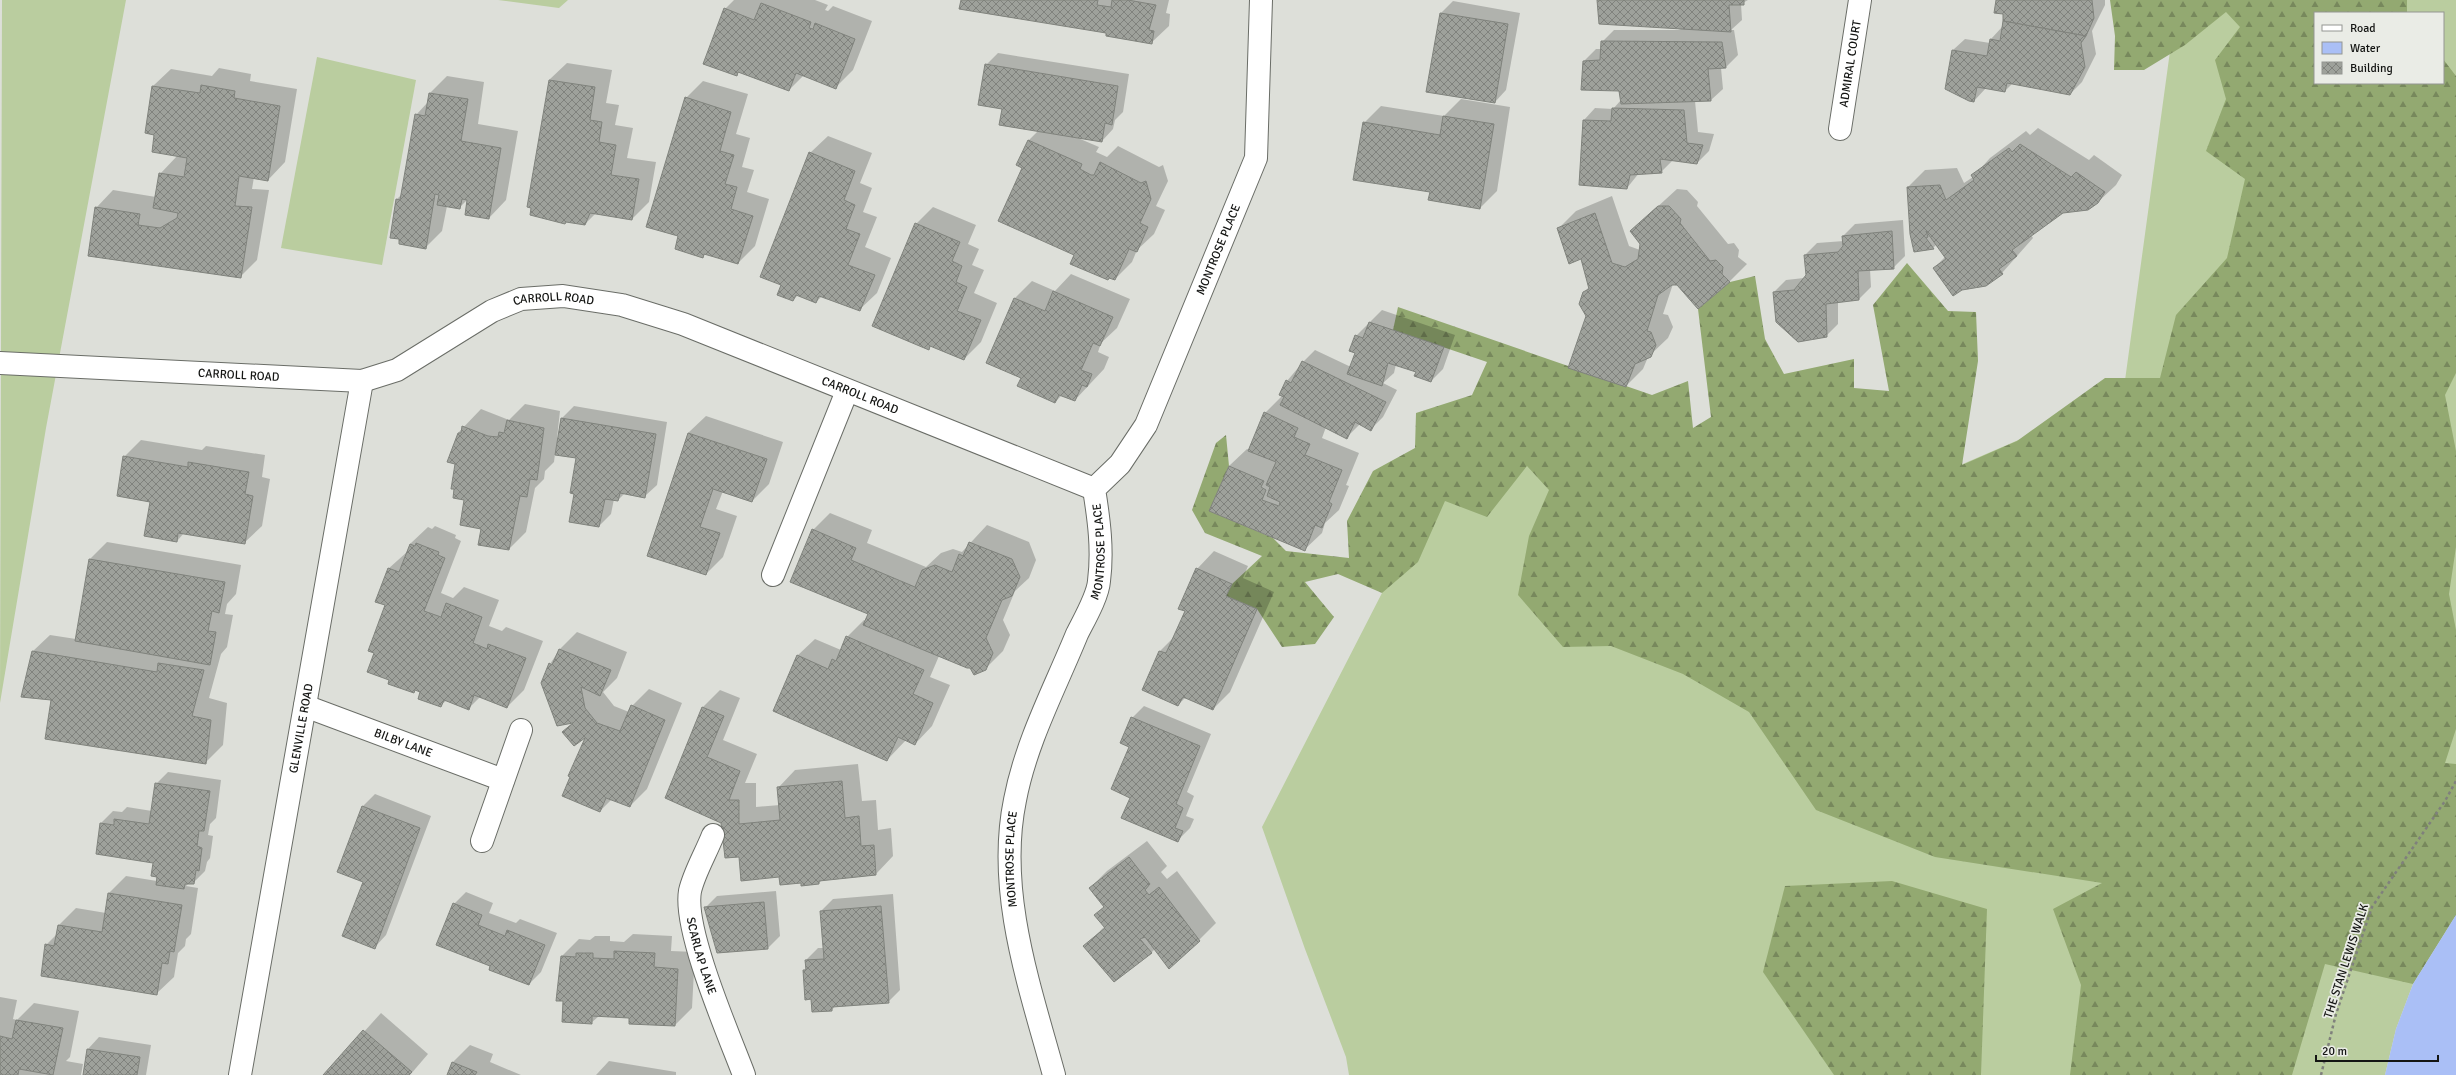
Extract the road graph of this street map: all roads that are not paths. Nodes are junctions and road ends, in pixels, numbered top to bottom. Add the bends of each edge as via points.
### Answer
1 (1261, 0) edge
2 (1860, 0) edge
3 (1840, 129) dead end
4 (0, 363) edge
5 (362, 381) junction
6 (847, 391) junction
7 (1094, 490) junction
8 (772, 575) dead end
9 (305, 706) junction
10 (521, 730) dead end
11 (502, 780) junction
12 (713, 835) dead end
13 (482, 841) dead end
14 (240, 1075) edge
15 (744, 1075) edge
16 (1054, 1075) edge

1 - 7 street, MONTROSE PLACE via 1256,158 1146,425 1120,464
2 - 3 street, ADMIRAL COURT
4 - 5 street, CARROLL ROAD
5 - 6 street, CARROLL ROAD via 397,370 492,311 521,298 564,296 622,305 683,324
5 - 9 street, GLENVILLE ROAD
6 - 7 street, CARROLL ROAD
6 - 8 street
7 - 16 street, MONTROSE PLACE via 1100,536 1099,582 1028,752 1015,800 1010,859 1014,918 1026,974
9 - 11 street, BILBY LANE
9 - 14 street, GLENVILLE ROAD
10 - 11 street
11 - 13 street
12 - 15 street, SCARLAP LANE via 690,892 691,913 697,945

